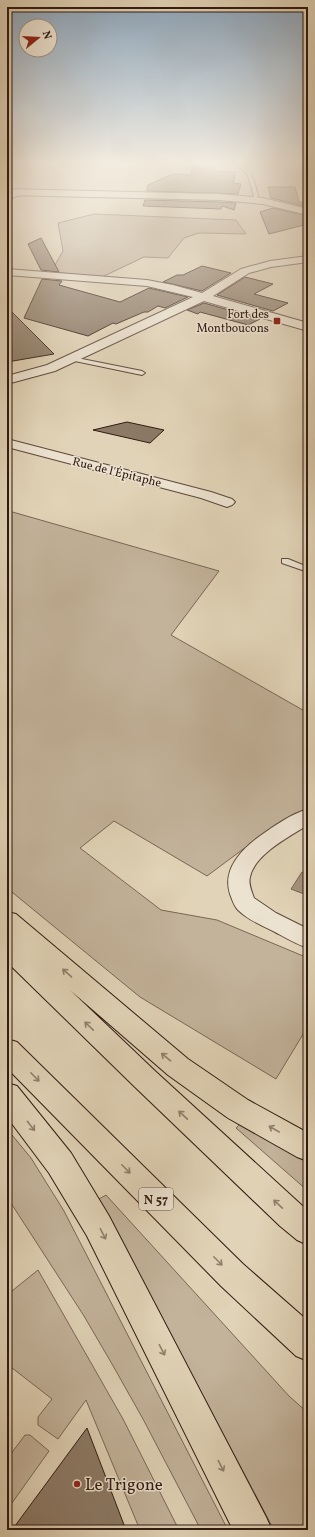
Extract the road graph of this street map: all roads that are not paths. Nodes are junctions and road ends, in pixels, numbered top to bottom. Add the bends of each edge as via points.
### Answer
1 (308, 259) edge
2 (7, 272) edge
3 (219, 288) junction
4 (203, 297) junction
5 (237, 307) junction
6 (308, 327) edge
7 (72, 359) junction
8 (142, 373) dead end
9 (7, 380) edge
10 (7, 443) edge
11 (227, 502) dead end
12 (285, 561) dead end
13 (308, 570) edge
14 (308, 816) edge
15 (7, 922) edge
16 (308, 939) edge
17 (7, 946) edge
18 (7, 1050) edge
19 (7, 1095) edge
20 (308, 1148) edge
21 (308, 1230) edge
22 (308, 1344) edge
23 (254, 1530) edge

1 - 3 street via 270,264 245,271
2 - 4 street via 147,283
3 - 4 street
3 - 5 street
4 - 5 street
4 - 7 street
5 - 6 street
7 - 8 lane
7 - 9 street via 51,368
10 - 11 street, Rue de l'Épitaphe
12 - 13 lane
14 - 16 street via 263,844 240,868 238,886 245,903
20 -> 15 highway via 238,1109 178,1067
21 -> 17 highway via 145,1080
18 -> 22 highway, N 57 via 232,1275
19 -> 23 highway via 60,1163 98,1226

